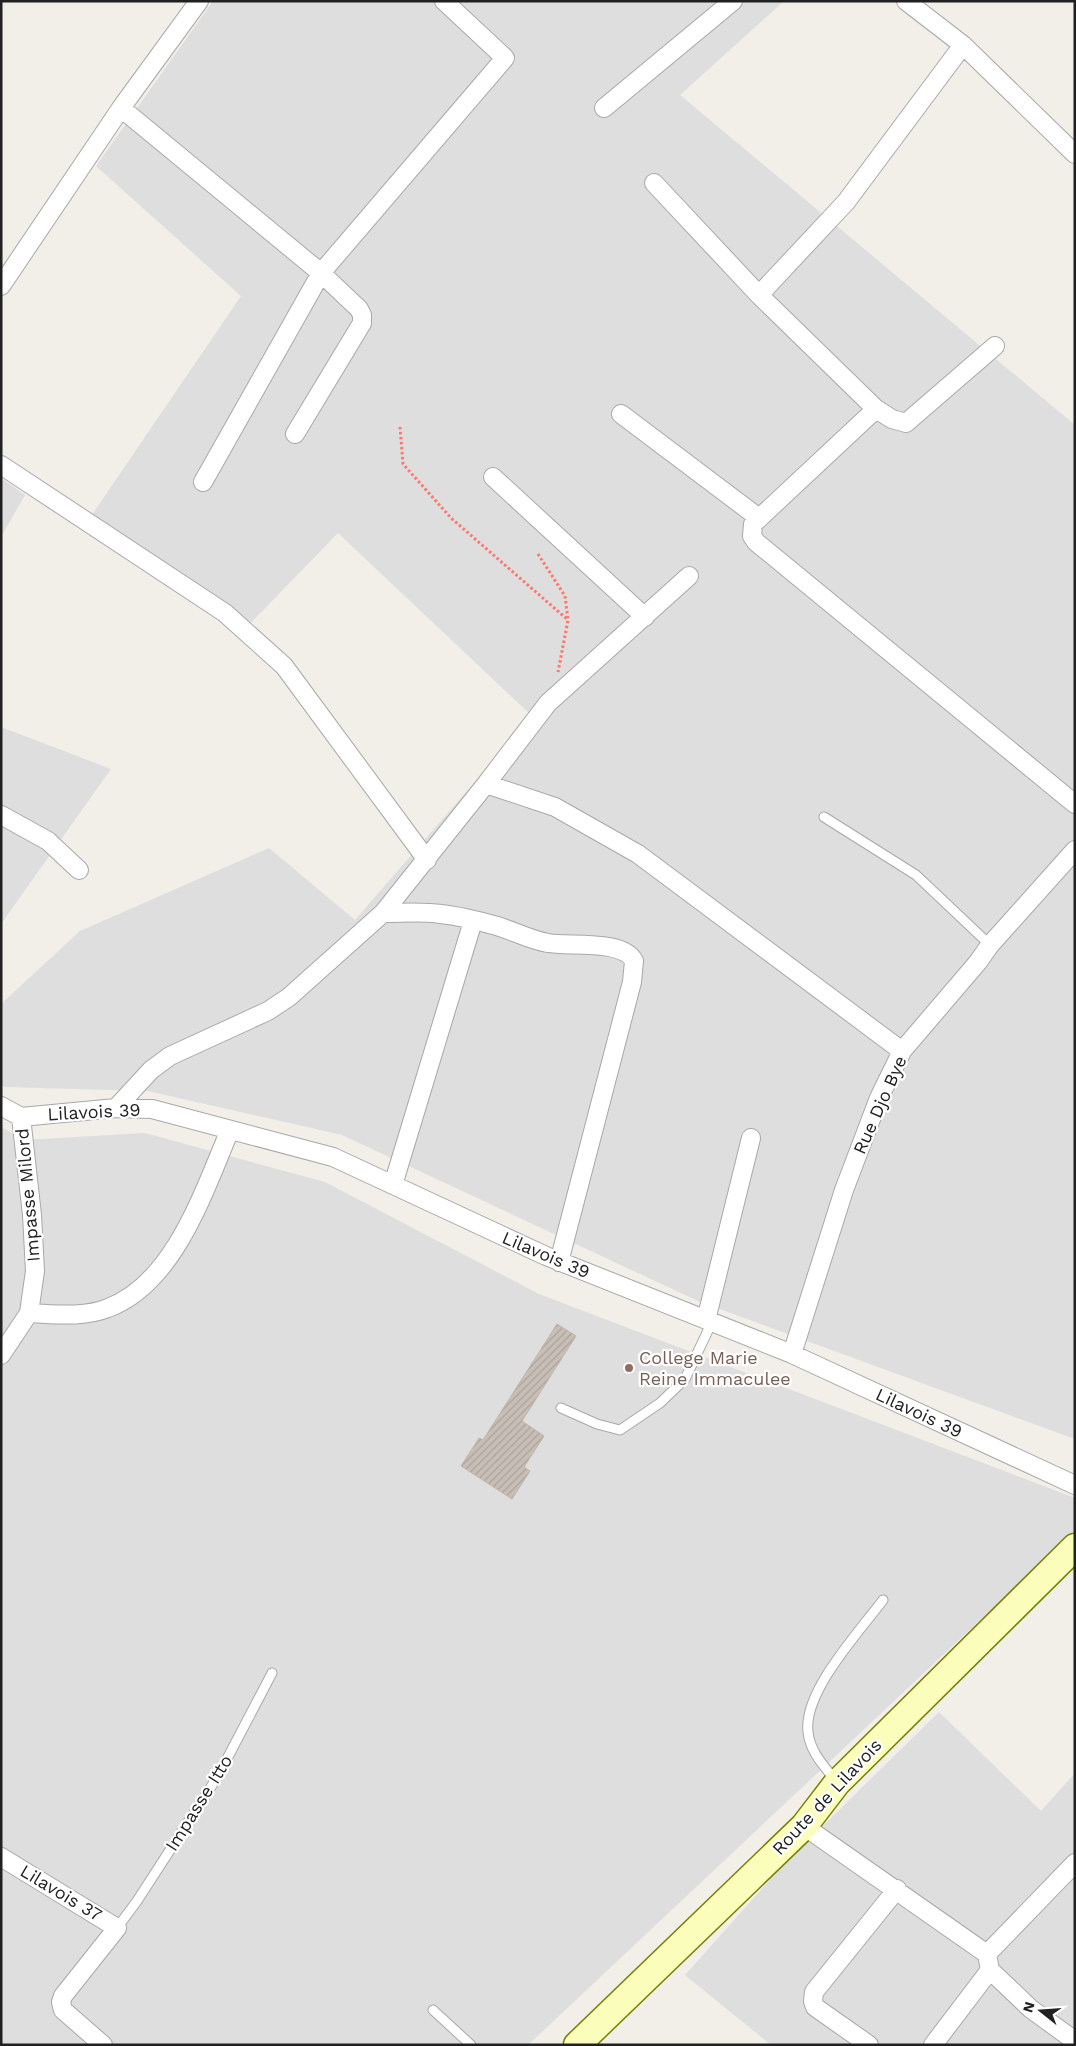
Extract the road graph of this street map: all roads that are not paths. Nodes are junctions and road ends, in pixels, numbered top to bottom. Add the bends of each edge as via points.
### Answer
1 (199, 1) edge
2 (444, 1) edge
3 (733, 1) edge
4 (906, 1) edge
5 (962, 46) junction
6 (121, 108) junction
7 (604, 108) dead end
8 (1075, 154) edge
9 (654, 183) dead end
10 (321, 273) junction
11 (1, 286) edge
12 (759, 295) junction
13 (995, 346) dead end
14 (876, 409) junction
15 (621, 414) dead end
16 (295, 434) dead end
17 (1, 465) edge
18 (493, 477) dead end
19 (203, 482) dead end
20 (758, 518) junction
21 (689, 576) dead end
22 (644, 616) junction
23 (486, 784) junction
24 (1075, 804) edge
25 (1, 815) edge
26 (824, 817) dead end
27 (1075, 850) edge
28 (427, 860) junction
29 (78, 870) dead end
30 (383, 913) junction
31 (473, 921) junction
32 (990, 945) junction
33 (902, 1051) junction
34 (1, 1106) edge
35 (116, 1108) junction
36 (21, 1117) junction
37 (230, 1130) junction
38 (751, 1138) dead end
39 (394, 1185) junction
40 (559, 1262) junction
41 (29, 1313) junction
42 (709, 1321) junction
43 (1, 1354) edge
44 (792, 1354) junction
45 (561, 1408) dead end
46 (1075, 1485) edge
47 (1075, 1548) edge
48 (883, 1600) dead end
49 (272, 1673) dead end
50 (837, 1784) junction
51 (804, 1826) junction
52 (1, 1857) edge
53 (1075, 1863) edge
54 (897, 1889) junction
55 (117, 1928) junction
56 (988, 1962) junction
57 (433, 2010) dead end
58 (1075, 2041) edge
59 (103, 2045) edge
60 (471, 2045) edge
61 (578, 2045) edge
62 (869, 2045) edge
63 (933, 2045) edge

1 - 6 street
2 - 10 street via 506,58
3 - 7 street
4 - 5 street
5 - 8 street
5 - 12 street via 846,202
6 - 10 street
6 - 11 street
9 - 12 street
10 - 16 street via 359,309 362,323
10 - 19 street
12 - 14 street
13 - 14 street via 906,422 892,419
14 - 20 street
15 - 20 street
17 - 28 street via 225,613 284,666
18 - 22 street
20 - 24 street via 751,528 756,542
21 - 22 street
22 - 23 street via 548,703
23 - 28 street
23 - 33 street via 555,807 638,854
25 - 29 street via 48,841
26 - 32 lane via 916,875
27 - 32 street, Rue Djo Bye
28 - 30 street
30 - 31 street via 442,914
30 - 35 street via 289,998 170,1056 151,1070
31 - 39 street
31 - 40 street via 539,942 614,949 628,953 634,961 632,982
32 - 33 street, Rue Djo Bye
33 - 44 street, Rue Djo Bye via 879,1098 848,1181
34 - 36 street
35 - 36 street, Lilavois 39
35 - 37 street, Lilavois 39 via 152,1109
36 - 41 street, Impasse Milord via 35,1271
37 - 39 street, Lilavois 39 via 333,1157
37 - 41 street via 190,1220 170,1256 147,1284 128,1300 87,1314
38 - 42 street
39 - 40 street, Lilavois 39
40 - 42 street, Lilavois 39
41 - 43 street, Impasse Milord
42 - 44 street, Lilavois 39
42 - 45 lane via 685,1380 660,1403 620,1430
44 - 46 street, Lilavois 39
47 - 50 main road, Route de Lilavois
48 - 50 lane via 822,1682 807,1717 815,1755
49 - 55 lane, Impasse Itto via 218,1776
50 - 51 main road, Route de Lilavois
51 - 54 street
51 - 61 main road, Route de Lilavois
52 - 55 street, Lilavois 37
53 - 56 street
54 - 56 street
54 - 62 street via 814,1992 815,2007
55 - 59 street, Lilavois 37 via 61,2002 63,2010
56 - 58 street via 1032,2009
56 - 63 street
57 - 60 lane

